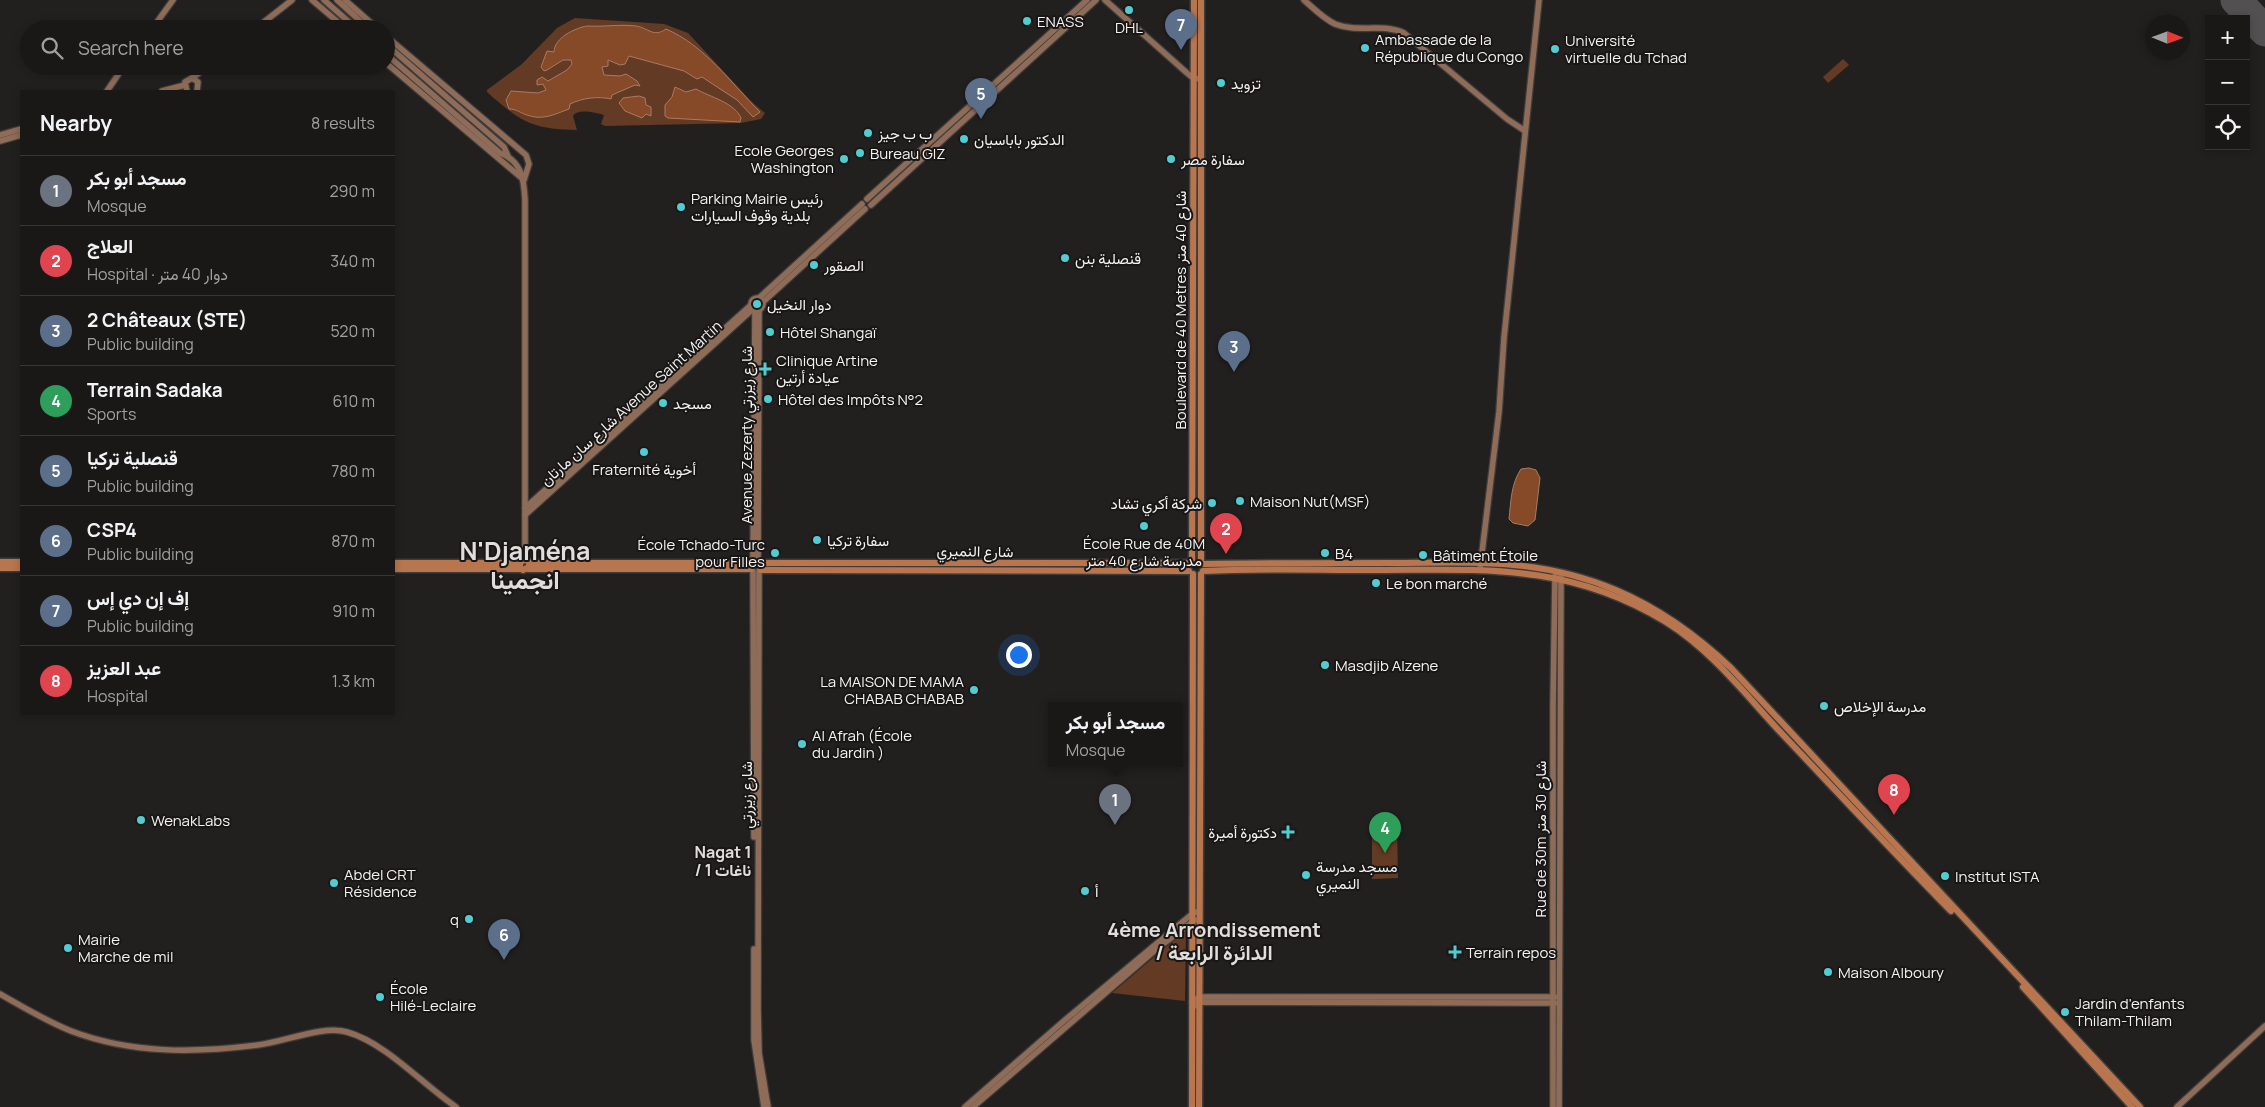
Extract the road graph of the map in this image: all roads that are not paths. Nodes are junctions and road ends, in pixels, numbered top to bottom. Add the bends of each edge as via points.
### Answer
1 (173, 0) edge
2 (292, 0) edge
3 (312, 0) edge
4 (324, 0) edge
5 (337, 0) edge
6 (345, 0) edge
7 (1087, 0) edge
8 (1096, 0) edge
9 (1105, 0) edge
10 (1194, 0) edge
11 (1201, 0) edge
12 (1304, 0) edge
13 (1539, 0) edge
14 (159, 20) edge
15 (266, 20) edge
16 (335, 20) edge
17 (347, 20) edge
18 (359, 20) edge
19 (368, 20) edge
20 (395, 44) edge
21 (395, 52) edge
22 (395, 62) edge
23 (395, 71) edge
24 (118, 75) edge
25 (196, 75) edge
26 (202, 75) edge
27 (192, 78) junction
28 (1197, 78) junction
29 (198, 82) junction
30 (186, 88) edge
31 (108, 90) edge
32 (170, 90) edge
33 (197, 90) edge
34 (20, 128) edge
35 (1525, 131) junction
36 (0, 135) edge
37 (20, 135) edge
38 (0, 142) edge
39 (508, 156) junction
40 (524, 180) junction
41 (866, 199) junction
42 (871, 205) junction
43 (863, 207) junction
44 (761, 300) junction
45 (755, 308) junction
46 (525, 511) junction
47 (0, 562) edge
48 (20, 562) edge
49 (395, 563) edge
50 (525, 565) junction
51 (756, 566) junction
52 (1481, 566) junction
53 (1191, 567) junction
54 (1202, 567) junction
55 (0, 568) edge
56 (20, 568) edge
57 (395, 569) edge
58 (1558, 575) junction
59 (1199, 914) junction
60 (1192, 918) junction
61 (0, 994) edge
62 (1556, 1000) junction
63 (1196, 1002) junction
64 (2265, 1026) edge
65 (456, 1107) edge
66 (764, 1107) edge
67 (768, 1107) edge
68 (966, 1107) edge
69 (973, 1107) edge
70 (1192, 1107) edge
71 (1199, 1107) edge
72 (1553, 1107) edge
73 (1559, 1107) edge
74 (2132, 1107) edge
75 (2140, 1107) edge
76 (2177, 1107) edge

1 - 14 street
2 - 15 street
3 - 16 street
4 - 17 street
5 - 18 street
6 - 19 street
7 - 41 street
8 - 42 street
9 - 28 street
10 - 28 main road, Boulevard de 40 Metres شارع 40 متر
11 - 28 main road, Boulevard de 40 Metres شارع 40 متر
12 - 35 street via 1335,24 1404,33
13 - 35 street
20 - 40 street via 526,155 529,164
21 - 39 street via 504,147
22 - 39 street
23 - 40 street
24 - 31 street
25 - 27 street
26 - 29 street
27 - 29 street
27 - 30 street via 187,80
28 - 53 main road, Boulevard de 40 Metres شارع 40 متر
28 - 54 main road, Boulevard de 40 Metres شارع 40 متر
29 - 33 street
30 - 32 street
34 - 36 street
35 - 52 street
37 - 38 street
39 - 40 street via 520,168
40 - 46 street
41 - 42 street
41 - 43 street
42 - 43 street
43 - 44 street
44 - 45 street, Avenue Zezerty شارع زيزرتي
44 - 45 street, شارع سان مارتان Avenue Saint Martin via 752,300
45 - 46 street, شارع سان مارتان Avenue Saint Martin
45 - 51 street, Avenue Zezerty شارع زيزرتي
46 - 50 street
47 - 48 main road
49 - 50 main road
50 - 51 main road, شارع النميري
50 - 57 main road
51 - 53 main road, شارع النميري
51 - 66 street, شارع زيزرتي via 754,1026
51 - 67 street, شارع زيزرتي via 758,1009 760,1063
52 - 54 main road
52 - 58 main road
53 - 54 main road
53 - 54 main road
53 - 60 main road, Boulevard de 40 Metres شارع 40 متر
54 - 59 main road, Boulevard de 40 Metres شارع 40 متر
55 - 56 main road
58 - 62 street, Rue de 30m شارع 30 متر
58 - 74 main road via 1634,605 1666,622 1705,652 2006,969
58 - 75 main road via 1586,579 1637,600 1670,617 1709,647
59 - 60 street
59 - 63 main road, Boulevard de 40 Metres شارع 40 متر
60 - 63 main road, Boulevard de 40 Metres شارع 40 متر
60 - 68 street via 1065,1020
60 - 69 street
61 - 65 street via 72,1031 152,1050 218,1049 259,1045 329,1030 350,1032 372,1043
62 - 63 street
62 - 72 street, Rue de 30m شارع 30 متر
62 - 73 street, Rue de 30m شارع 30 متر
63 - 70 main road
63 - 71 main road
64 - 76 street

